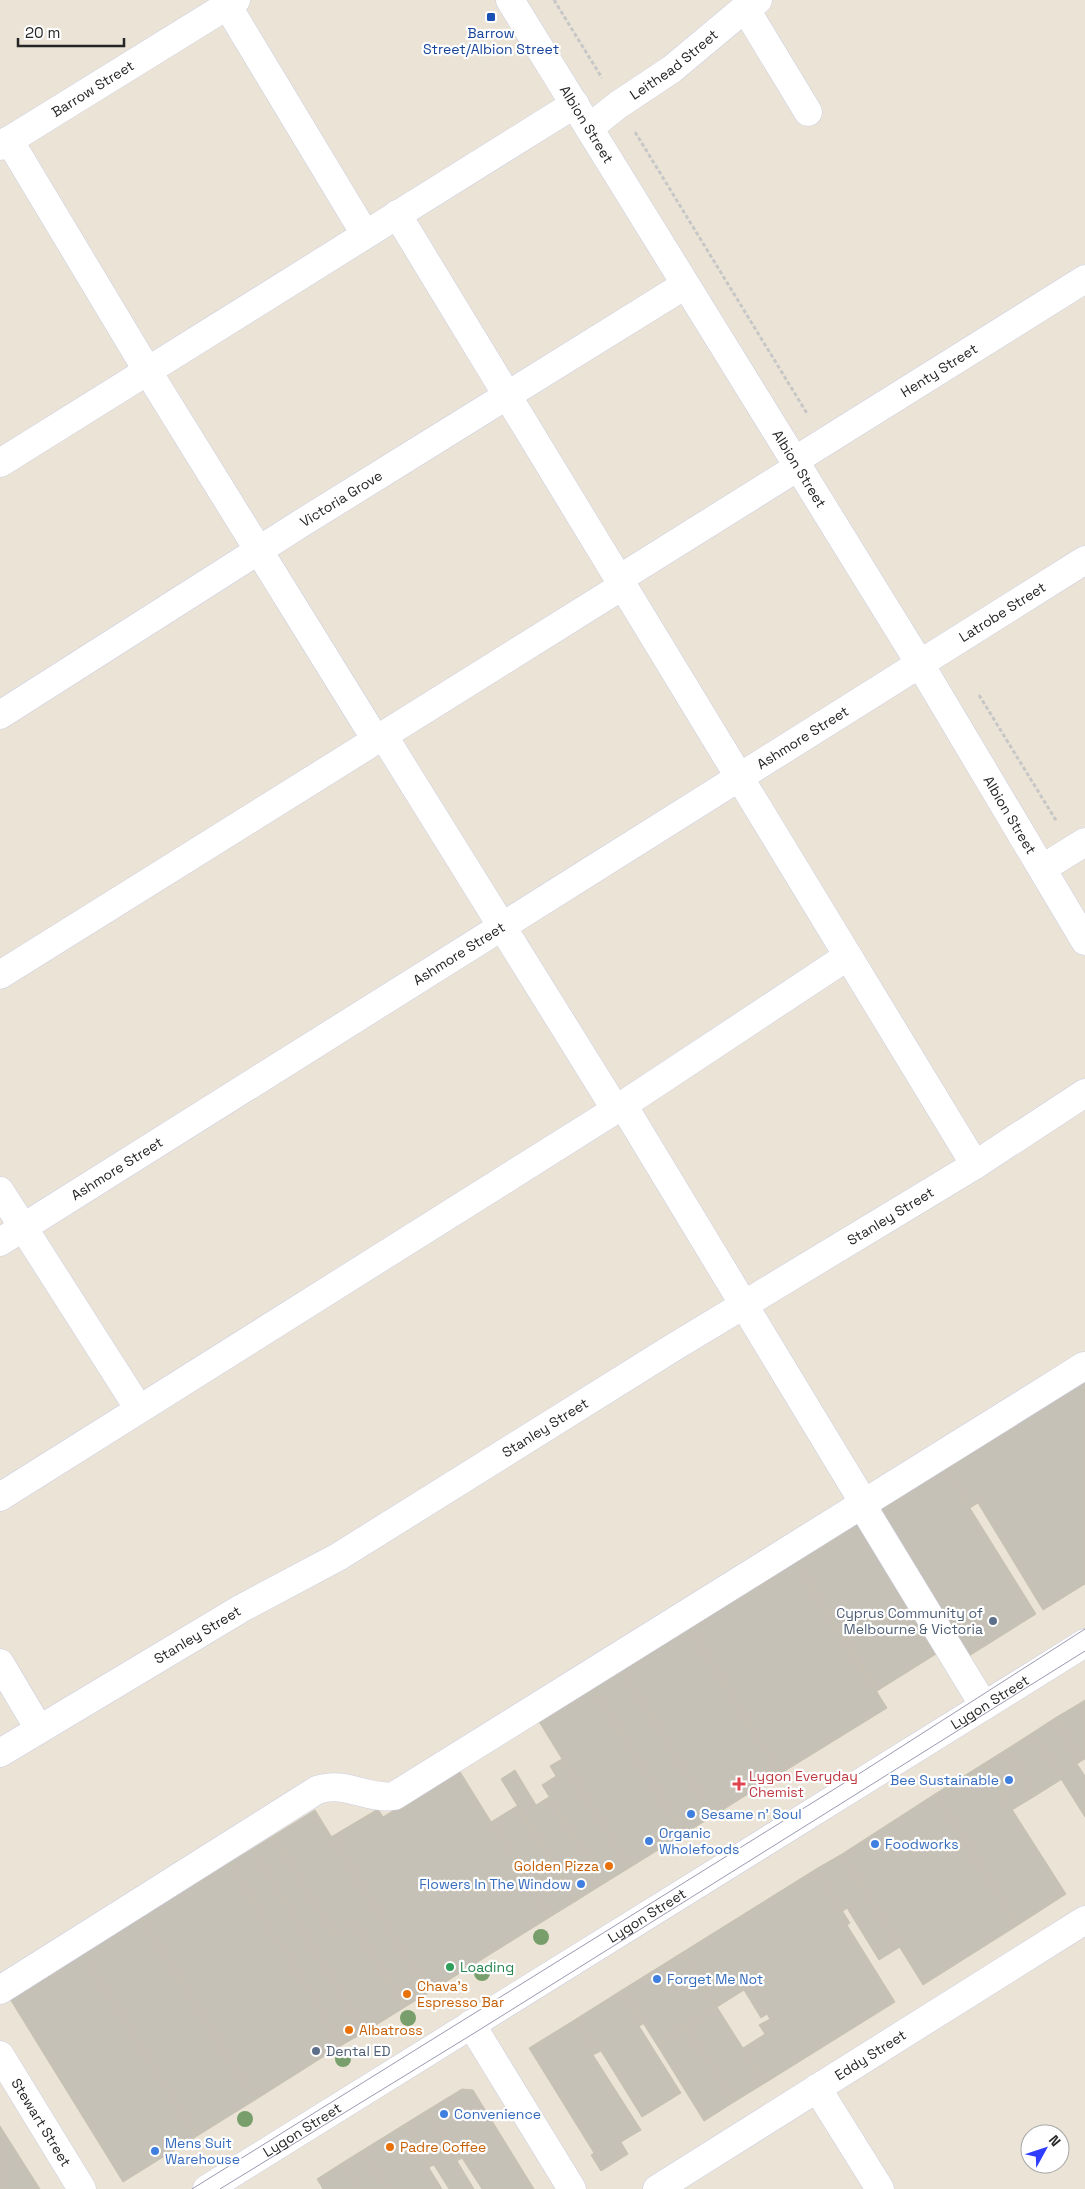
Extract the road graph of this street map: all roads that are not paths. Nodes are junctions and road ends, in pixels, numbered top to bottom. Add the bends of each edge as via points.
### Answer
1 (510, 0) edge
2 (232, 3) edge
3 (751, 4) edge
4 (575, 104) junction
5 (808, 112) dead end
6 (590, 128) junction
7 (5, 143) edge
8 (397, 214) junction
9 (365, 234) junction
10 (1085, 279) edge
11 (685, 285) junction
12 (147, 370) junction
13 (507, 396) junction
14 (0, 463) edge
15 (796, 464) junction
16 (260, 550) junction
17 (1085, 560) edge
18 (622, 582) junction
19 (920, 664) junction
20 (0, 715) edge
21 (379, 737) junction
22 (740, 778) junction
23 (1085, 842) edge
24 (1043, 868) junction
25 (504, 926) junction
26 (1085, 940) edge
27 (848, 956) junction
28 (0, 975) edge
29 (1085, 1093) edge
30 (620, 1108) junction
31 (976, 1165) junction
32 (0, 1190) edge
33 (23, 1228) junction
34 (0, 1242) edge
35 (742, 1304) junction
36 (1084, 1366) edge
37 (139, 1409) junction
38 (0, 1497) edge
39 (862, 1504) junction
40 (1085, 1643) edge
41 (0, 1663) edge
42 (984, 1706) junction
43 (40, 1729) junction
44 (0, 1754) edge
45 (1085, 1920) edge
46 (0, 1990) edge
47 (471, 2024) junction
48 (0, 2055) edge
49 (817, 2088) junction
50 (82, 2189) edge
51 (207, 2189) edge
52 (572, 2189) edge
53 (657, 2189) edge
54 (880, 2189) edge

1 - 4 street, Albion Street
2 - 7 street, Barrow Street
2 - 9 street
3 - 5 street
3 - 6 street, Leithead Street via 672,69
4 - 6 street, Albion Street
4 - 8 street
6 - 11 street, Albion Street
7 - 12 street
8 - 9 street
8 - 13 street
9 - 12 street
10 - 15 street, Henty Street
11 - 13 street, Victoria Grove
11 - 15 street, Albion Street
12 - 14 street
12 - 16 street
13 - 16 street, Victoria Grove
13 - 18 street
15 - 18 street, Henty Street
15 - 19 street, Albion Street
16 - 20 street, Victoria Grove
16 - 21 street
17 - 19 street, Latrobe Street
18 - 21 street, Henty Street
18 - 22 street
19 - 22 street, Ashmore Street
19 - 24 street, Albion Street
21 - 25 street
21 - 28 street, Henty Street
22 - 25 street, Ashmore Street
22 - 27 street
23 - 24 street
24 - 26 street, Albion Street
25 - 30 street
25 - 33 street, Ashmore Street
27 - 30 street
27 - 31 street
29 - 31 street, Stanley Street
30 - 35 street
30 - 37 street
31 - 35 street, Stanley Street
32 - 33 street
33 - 34 street, Ashmore Street
33 - 37 street
35 - 39 street
35 - 43 street, Stanley Street via 338,1556 242,1608
36 - 39 street
37 - 38 street
39 - 42 street
39 - 46 street via 394,1796 336,1786 317,1790
40 - 42 street, Lygon Street
41 - 43 street
42 - 47 street, Lygon Street
43 - 44 street, Stanley Street
45 - 49 street, Eddy Street
47 - 51 street, Lygon Street
47 - 52 street
48 - 50 street, Stewart Street
49 - 53 street, Eddy Street
49 - 54 street

